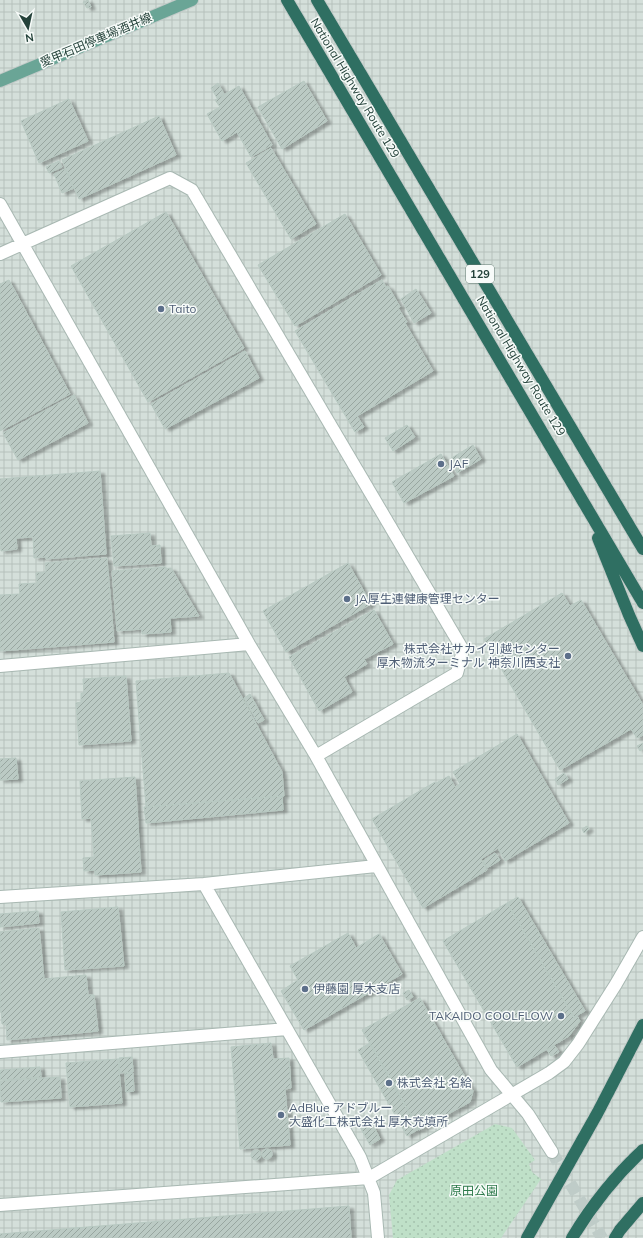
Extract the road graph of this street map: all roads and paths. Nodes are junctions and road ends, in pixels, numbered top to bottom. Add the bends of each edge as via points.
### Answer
1 (192, 0) edge
2 (287, 0) edge
3 (317, 0) edge
4 (0, 81) edge
5 (0, 204) edge
6 (23, 243) junction
7 (0, 254) edge
8 (582, 499) junction
9 (631, 527) junction
10 (643, 542) edge
11 (643, 549) edge
12 (643, 603) edge
13 (249, 644) junction
14 (643, 646) edge
15 (0, 666) edge
16 (316, 756) junction
17 (376, 866) junction
18 (204, 884) junction
19 (0, 897) edge
20 (643, 937) edge
21 (643, 1025) edge
22 (287, 1029) junction
23 (0, 1052) edge
24 (512, 1094) junction
25 (643, 1150) edge
26 (552, 1152) tunnel mouth
27 (369, 1178) junction
28 (643, 1203) edge
29 (0, 1205) edge
30 (378, 1238) edge
31 (527, 1238) edge
32 (572, 1238) edge
33 (615, 1238) edge

1 - 4 main road, 愛甲石田停車場酒井線
2 - 8 highway, National Highway Route 129 / 129
3 - 9 highway, National Highway Route 129 / 129
5 - 6 street
6 - 7 street
6 - 13 street
6 - 16 street via 170,178 192,190 463,650 457,673
8 - 12 highway, National Highway Route 129 / 129
8 - 14 highway
9 - 10 highway
9 - 11 highway, National Highway Route 129 / 129
13 - 15 street
13 - 16 street
16 - 17 street
17 - 18 street
17 - 24 street via 491,1070
18 - 19 street
18 - 22 street
20 - 24 street via 594,1019 564,1062
21 - 31 highway via 598,1112
22 - 23 street
22 - 27 street via 360,1157
24 - 26 street
24 - 27 street
25 - 32 highway via 593,1204
27 - 29 street
27 - 30 street via 374,1193
28 - 33 highway

